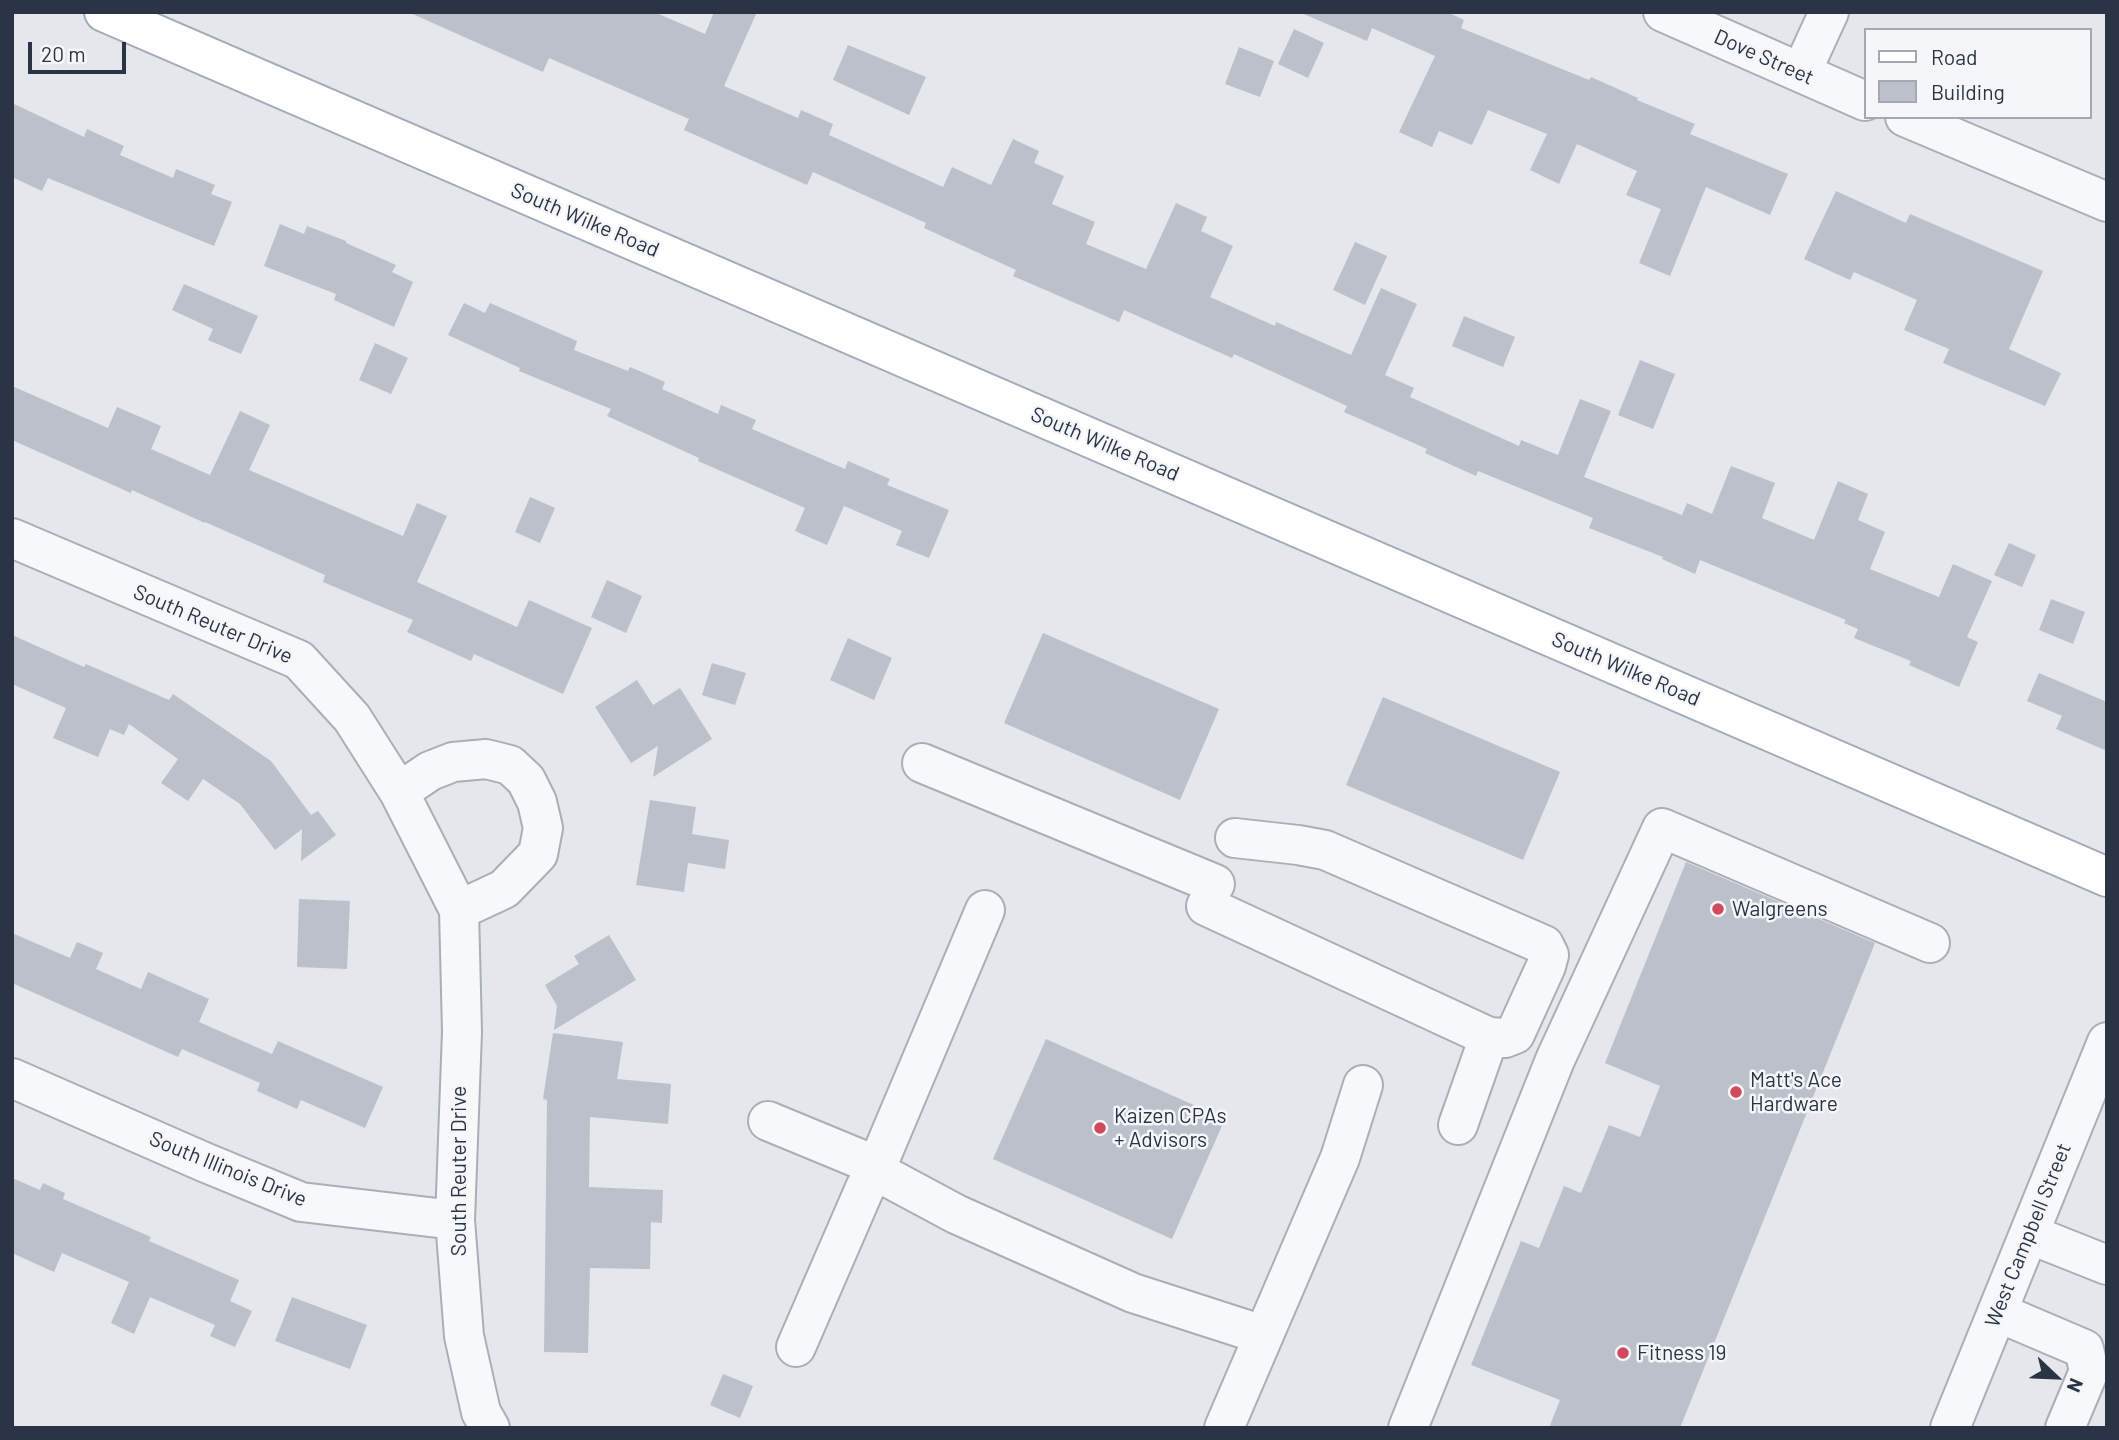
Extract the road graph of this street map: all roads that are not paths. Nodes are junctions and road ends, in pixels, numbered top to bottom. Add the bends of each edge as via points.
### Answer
1 (104, 12) edge
2 (1662, 12) edge
3 (1829, 12) edge
4 (1801, 73) junction
5 (1864, 101) edge
6 (1910, 119) edge
7 (2107, 202) edge
8 (12, 538) edge
9 (922, 763) dead end
10 (399, 792) junction
11 (1235, 838) dead end
12 (2107, 877) edge
13 (459, 910) junction
14 (985, 910) dead end
15 (1930, 943) dead end
16 (1489, 1037) junction
17 (2107, 1042) edge
18 (12, 1078) edge
19 (1363, 1086) dead end
20 (2092, 1119) edge
21 (768, 1121) dead end
22 (1458, 1125) dead end
23 (875, 1168) junction
24 (455, 1220) junction
25 (2029, 1234) junction
26 (2107, 1265) edge
27 (1997, 1312) junction
28 (1263, 1335) junction
29 (796, 1347) dead end
30 (490, 1428) edge
31 (1224, 1428) edge
32 (1408, 1428) edge
33 (1950, 1428) edge
34 (2065, 1428) edge

1 - 12 main road, South Wilke Road
2 - 4 street, Dove Street
3 - 4 street
4 - 5 street, Dove Street
6 - 7 street
8 - 10 street, South Reuter Drive via 299,660 352,718
9 - 16 street via 1210,895
10 - 13 street, South Reuter Drive
10 - 13 street via 453,762 486,759 510,765 526,780 543,828 538,854 504,889
11 - 16 street via 1325,850 1545,945 1546,966 1515,1034
13 - 24 street, South Reuter Drive via 462,1032
14 - 23 street
15 - 32 street via 1662,828 1555,1060
16 - 22 street
17 - 20 street, West Campbell Street
18 - 24 street, South Illinois Drive via 301,1202
19 - 28 street via 1340,1158
20 - 25 street, West Campbell Street
21 - 23 street
23 - 28 street via 956,1214 1121,1288
23 - 29 street
24 - 30 street, South Reuter Drive via 464,1336 481,1412
25 - 26 street
25 - 27 street, West Campbell Street
27 - 33 street, West Campbell Street
27 - 34 street via 2084,1349 2089,1371
28 - 31 street

